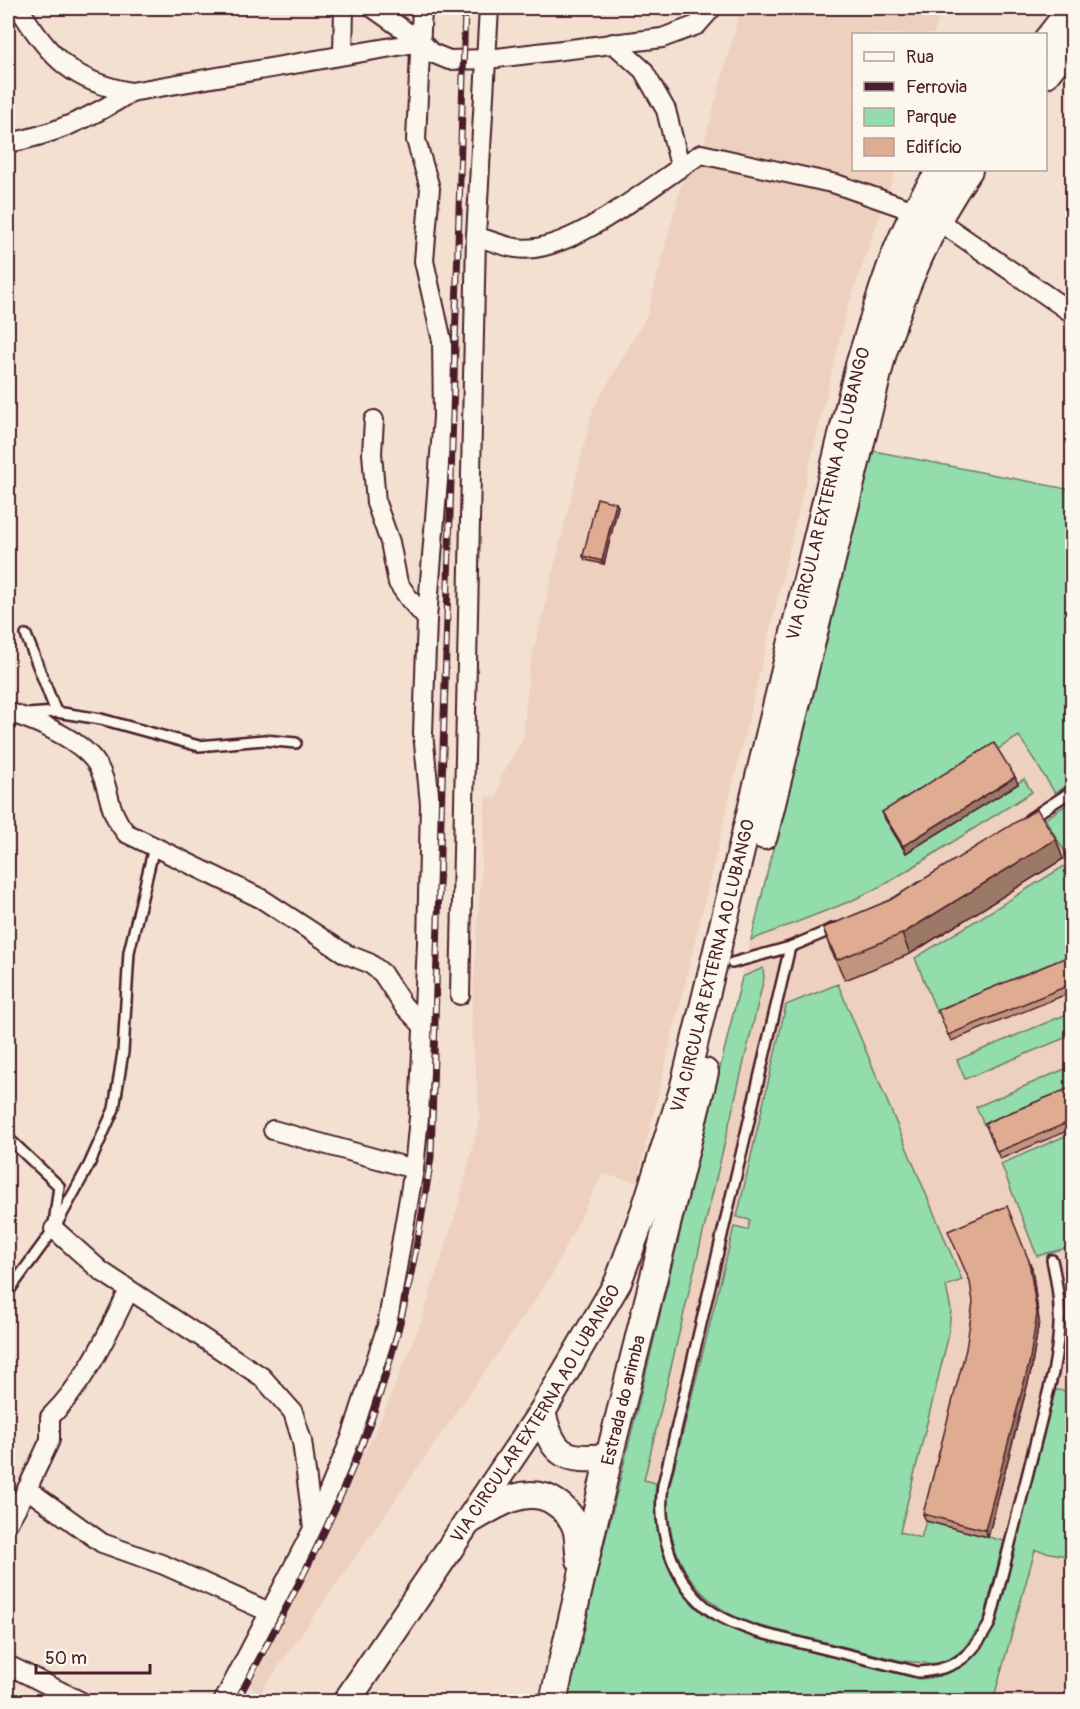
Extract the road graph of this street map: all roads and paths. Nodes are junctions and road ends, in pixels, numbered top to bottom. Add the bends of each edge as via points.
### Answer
1 (19, 8) edge
2 (344, 8) edge
3 (373, 8) edge
4 (423, 8) edge
5 (489, 8) edge
6 (712, 8) edge
7 (1072, 8) edge
8 (1047, 40) edge
9 (1072, 41) edge
10 (421, 42) junction
11 (613, 43) junction
12 (343, 55) junction
13 (488, 59) junction
14 (1047, 73) edge
15 (131, 92) junction
16 (8, 143) edge
17 (680, 166) junction
18 (942, 171) edge
19 (968, 171) edge
20 (925, 215) junction
21 (476, 236) junction
22 (1072, 313) edge
23 (374, 420) dead end
24 (427, 620) junction
25 (26, 635) dead end
26 (56, 712) junction
27 (12, 714) edge
28 (296, 743) dead end
29 (1072, 792) edge
30 (1022, 823) edge
31 (154, 847) junction
32 (842, 926) edge
33 (790, 947) junction
34 (732, 963) junction
35 (460, 995) dead end
36 (423, 1026) junction
37 (699, 1099) joint
38 (273, 1130) dead end
39 (8, 1138) edge
40 (414, 1170) junction
41 (54, 1229) junction
42 (1052, 1260) dead end
43 (129, 1290) junction
44 (8, 1292) edge
45 (542, 1412) junction
46 (609, 1457) junction
47 (27, 1489) junction
48 (8, 1523) edge
49 (465, 1523) junction
50 (313, 1529) junction
51 (582, 1581) junction
52 (269, 1612) junction
53 (8, 1665) edge
54 (82, 1701) edge
55 (224, 1701) edge
56 (346, 1701) edge
57 (553, 1701) edge

1 - 15 street via 50,52 75,74 104,88
2 - 12 street
3 - 10 street
4 - 10 street
5 - 13 street
6 - 11 street via 697,25 662,38
7 - 8 main road
9 - 14 main road
10 - 12 street
10 - 13 street via 432,53 449,60
10 - 24 street via 416,140 430,188 424,261 442,341 443,417
11 - 13 street
11 - 17 street via 643,70 666,110
12 - 15 street
13 - 21 street
15 - 16 street via 98,114 38,138
17 - 20 street via 701,154 836,184
17 - 21 street via 625,206 558,243 517,249
18 - 20 main road, VIA CIRCULAR EXTERNA AO LUBANGO
19 - 20 main road, VIA CIRCULAR EXTERNA AO LUBANGO
20 - 22 street
20 - 34 main road, VIA CIRCULAR EXTERNA AO LUBANGO via 883,353
20 - 45 main road, VIA CIRCULAR EXTERNA AO LUBANGO via 887,276 853,387 683,1089 645,1209 618,1282
21 - 35 street
23 - 24 street via 376,503 390,542 398,583
24 - 36 street via 423,734 430,804
25 - 26 lane
26 - 27 lane
26 - 28 lane via 101,719 199,746 264,740
27 - 31 street via 68,739 90,756 100,769 117,822 126,833
29 - 30 lane
31 - 36 street via 253,894 346,954 369,963 382,973
31 - 41 lane via 129,952 123,1052 114,1109
32 - 33 lane
33 - 34 lane
33 - 42 lane via 660,1508 670,1555 684,1582 707,1608 757,1632 918,1672 941,1671 963,1660 990,1623 1053,1373 1060,1331 1059,1289
34 - 37 main road, VIA CIRCULAR EXTERNA AO LUBANGO
36 - 40 street
37 - 46 main road, Estrada do arimba
38 - 40 street
39 - 41 lane via 59,1186
40 - 50 street via 387,1326 351,1438
41 - 43 street
41 - 44 lane
43 - 47 street via 98,1354 67,1401 50,1417 50,1440
43 - 50 street via 262,1377 293,1412 302,1441
45 - 46 main road via 548,1435 562,1453 580,1460
45 - 49 main road, VIA CIRCULAR EXTERNA AO LUBANGO
46 - 51 main road, Estrada do arimba
47 - 48 street
47 - 52 street via 102,1543 164,1565
49 - 51 main road via 503,1501 529,1494 548,1497 565,1509 576,1527
49 - 56 main road, VIA CIRCULAR EXTERNA AO LUBANGO
50 - 52 street
51 - 57 main road, Estrada do arimba
52 - 55 street
53 - 54 street

